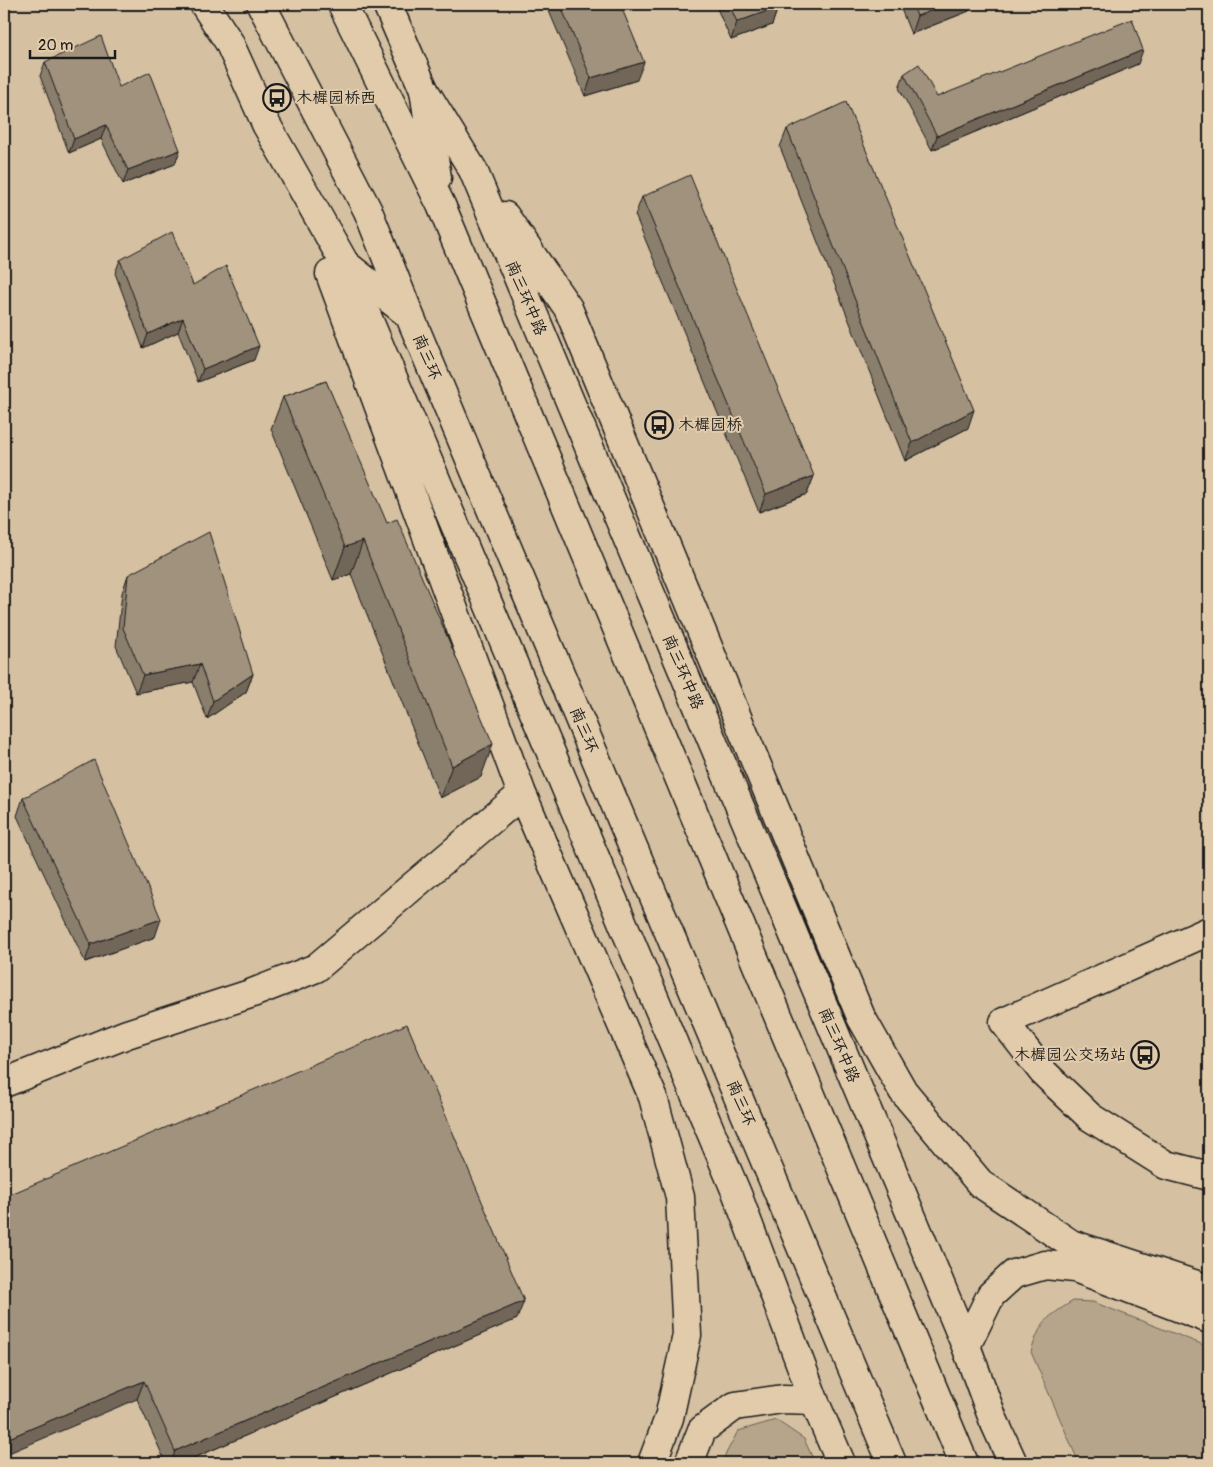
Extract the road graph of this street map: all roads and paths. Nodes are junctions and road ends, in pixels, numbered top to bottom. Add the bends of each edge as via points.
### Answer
1 (204, 4) edge
2 (261, 4) edge
3 (342, 4) edge
4 (387, 4) edge
5 (424, 90) junction
6 (266, 124) junction
7 (473, 170) junction
8 (441, 204) junction
9 (345, 264) junction
10 (409, 314) junction
11 (522, 794) junction
12 (1209, 931) edge
13 (4, 1083) edge
14 (1209, 1176) edge
15 (1209, 1290) edge
16 (1209, 1319) edge
17 (966, 1346) junction
18 (814, 1400) junction
19 (652, 1463) edge
20 (689, 1463) edge
21 (841, 1463) edge
22 (892, 1463) edge
23 (964, 1463) edge
24 (1012, 1463) edge

1 - 6 main road via 229,42
2 - 10 main road, 南三环 via 368,211
3 - 8 main road
4 - 5 main road, 南三环中路
5 - 7 main road, 南三环中路
5 - 8 main road
6 - 9 main road
6 - 11 main road via 324,257
7 - 15 main road via 568,308 861,1017 904,1091 980,1183 1070,1244
7 - 17 main road, 南三环中路
8 - 23 main road
9 - 10 main road
9 - 18 main road via 737,1194
10 - 22 main road, 南三环
11 - 13 main road via 316,968 250,994 127,1034
11 - 19 main road via 653,1097 680,1197 687,1335 669,1418
12 - 14 main road via 1004,1022 1043,1072 1090,1117 1166,1165
16 - 17 main road via 1075,1268 1045,1265 1014,1274 991,1295
17 - 24 main road, 南三环中路
18 - 20 main road via 783,1399 735,1406 702,1430
18 - 21 main road

